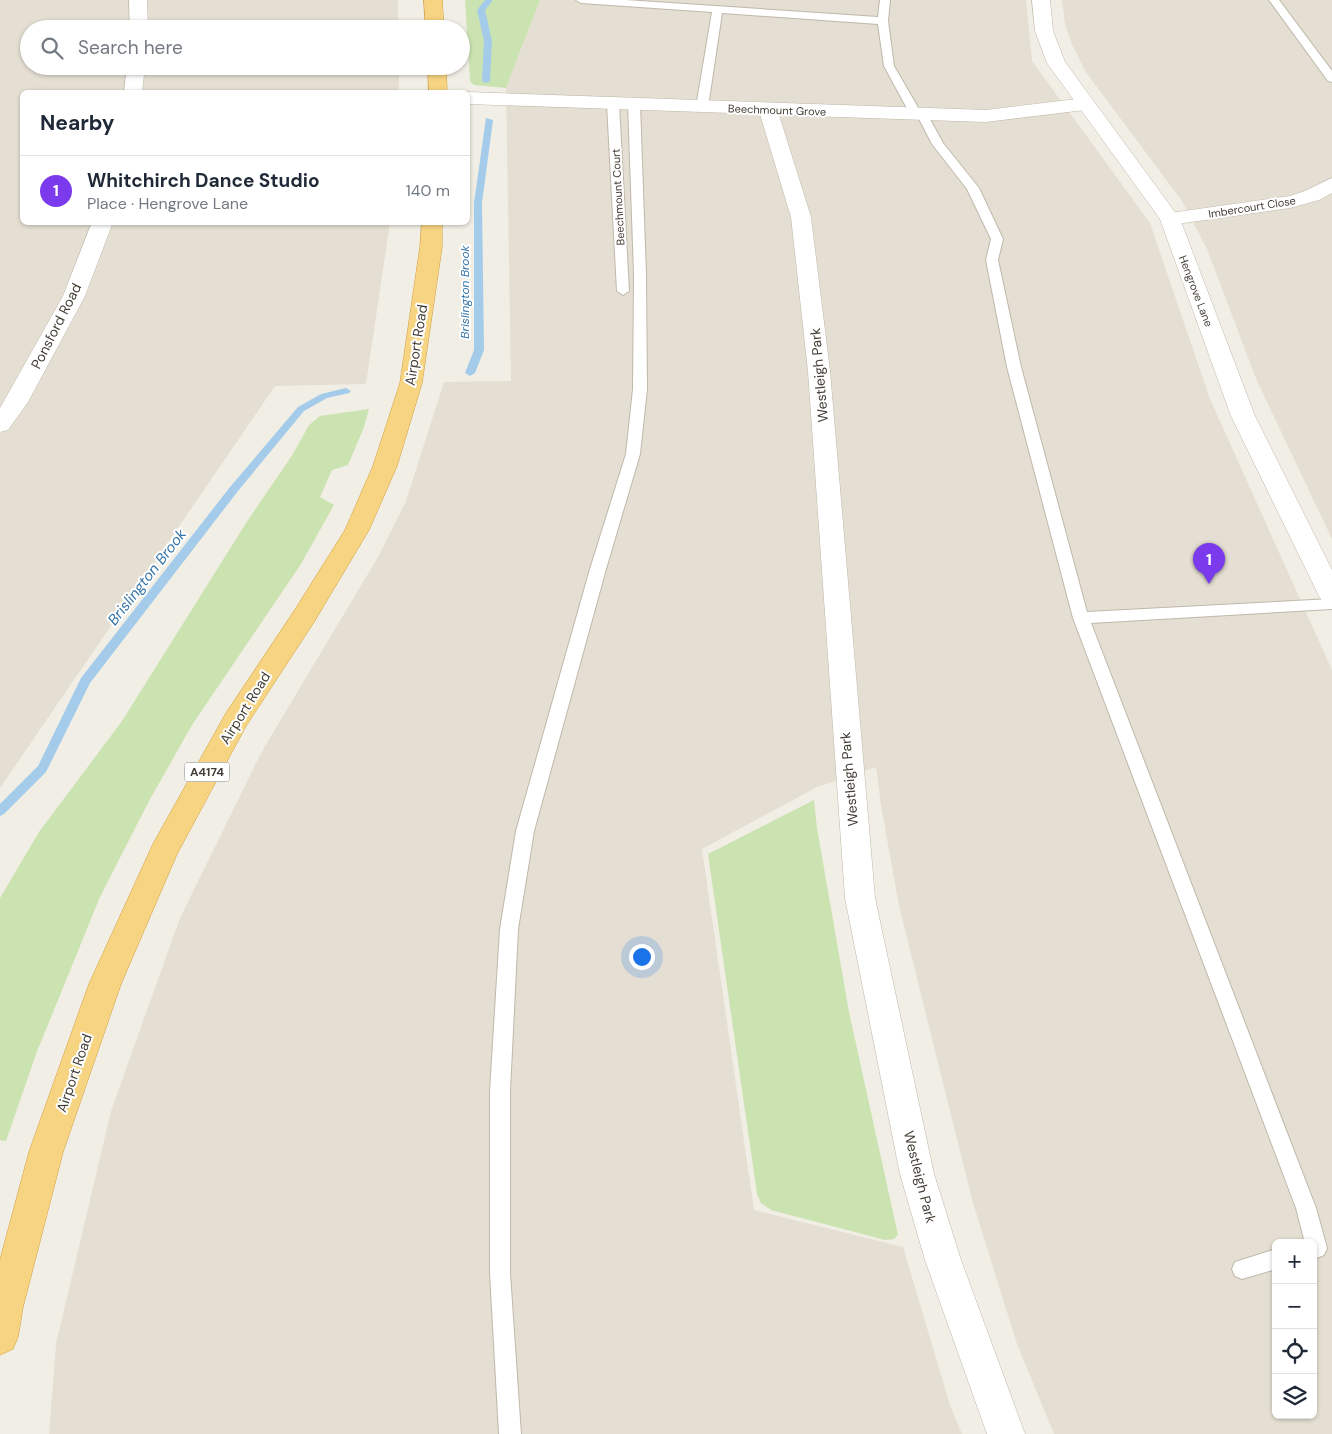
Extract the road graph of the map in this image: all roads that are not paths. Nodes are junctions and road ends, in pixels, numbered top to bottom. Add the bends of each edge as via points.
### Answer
1 (138, 0) edge
2 (434, 0) edge
3 (580, 0) edge
4 (885, 0) edge
5 (1042, 0) edge
6 (1274, 0) edge
7 (697, 5) edge
8 (717, 10) junction
9 (139, 20) edge
10 (435, 20) edge
11 (883, 21) junction
12 (135, 75) edge
13 (437, 75) edge
14 (1332, 79) edge
15 (133, 90) edge
16 (438, 90) edge
17 (470, 98) edge
18 (614, 104) junction
19 (634, 104) junction
20 (1085, 104) junction
21 (702, 107) junction
22 (768, 110) junction
23 (919, 114) junction
24 (1332, 184) edge
25 (1170, 219) junction
26 (102, 225) edge
27 (432, 225) edge
28 (622, 291) dead end
29 (0, 425) edge
30 (1332, 596) edge
31 (1332, 604) edge
32 (1081, 618) junction
33 (1321, 1246) edge
34 (1272, 1260) edge
35 (1242, 1268) dead end
36 (0, 1337) edge
37 (510, 1434) edge
38 (1006, 1434) edge

1 - 9 street
2 - 10 highway
3 - 7 lane
4 - 11 lane
5 - 20 street, Hengrove Lane via 1044,31 1056,63
6 - 14 lane
7 - 8 lane
8 - 11 lane
8 - 21 lane
11 - 23 lane via 889,66
12 - 15 street
13 - 16 highway
17 - 18 street, Beechmount Grove
18 - 19 street, Beechmount Grove
18 - 28 lane, Beechmount Court
19 - 21 street, Beechmount Grove
19 - 37 lane via 640,388 633,454 526,831 508,929 500,1091 500,1273
20 - 23 street, Beechmount Grove via 986,116
20 - 25 street, Hengrove Lane
21 - 22 street, Beechmount Grove
22 - 23 street, Beechmount Grove
22 - 38 street, Westleigh Park via 801,217 820,370 848,773 860,898 917,1174 943,1260
23 - 32 lane via 973,188 997,239 992,260 1014,367
24 - 25 street, Imbercourt Close via 1308,197 1287,202
25 - 30 street, Hengrove Lane via 1243,416
26 - 29 street, Ponsford Road via 74,296
27 - 36 highway, Airport Road / A4174 via 411,383 386,466 357,530 236,720 163,852 105,984 46,1152
31 - 32 lane
32 - 33 lane
34 - 35 lane

